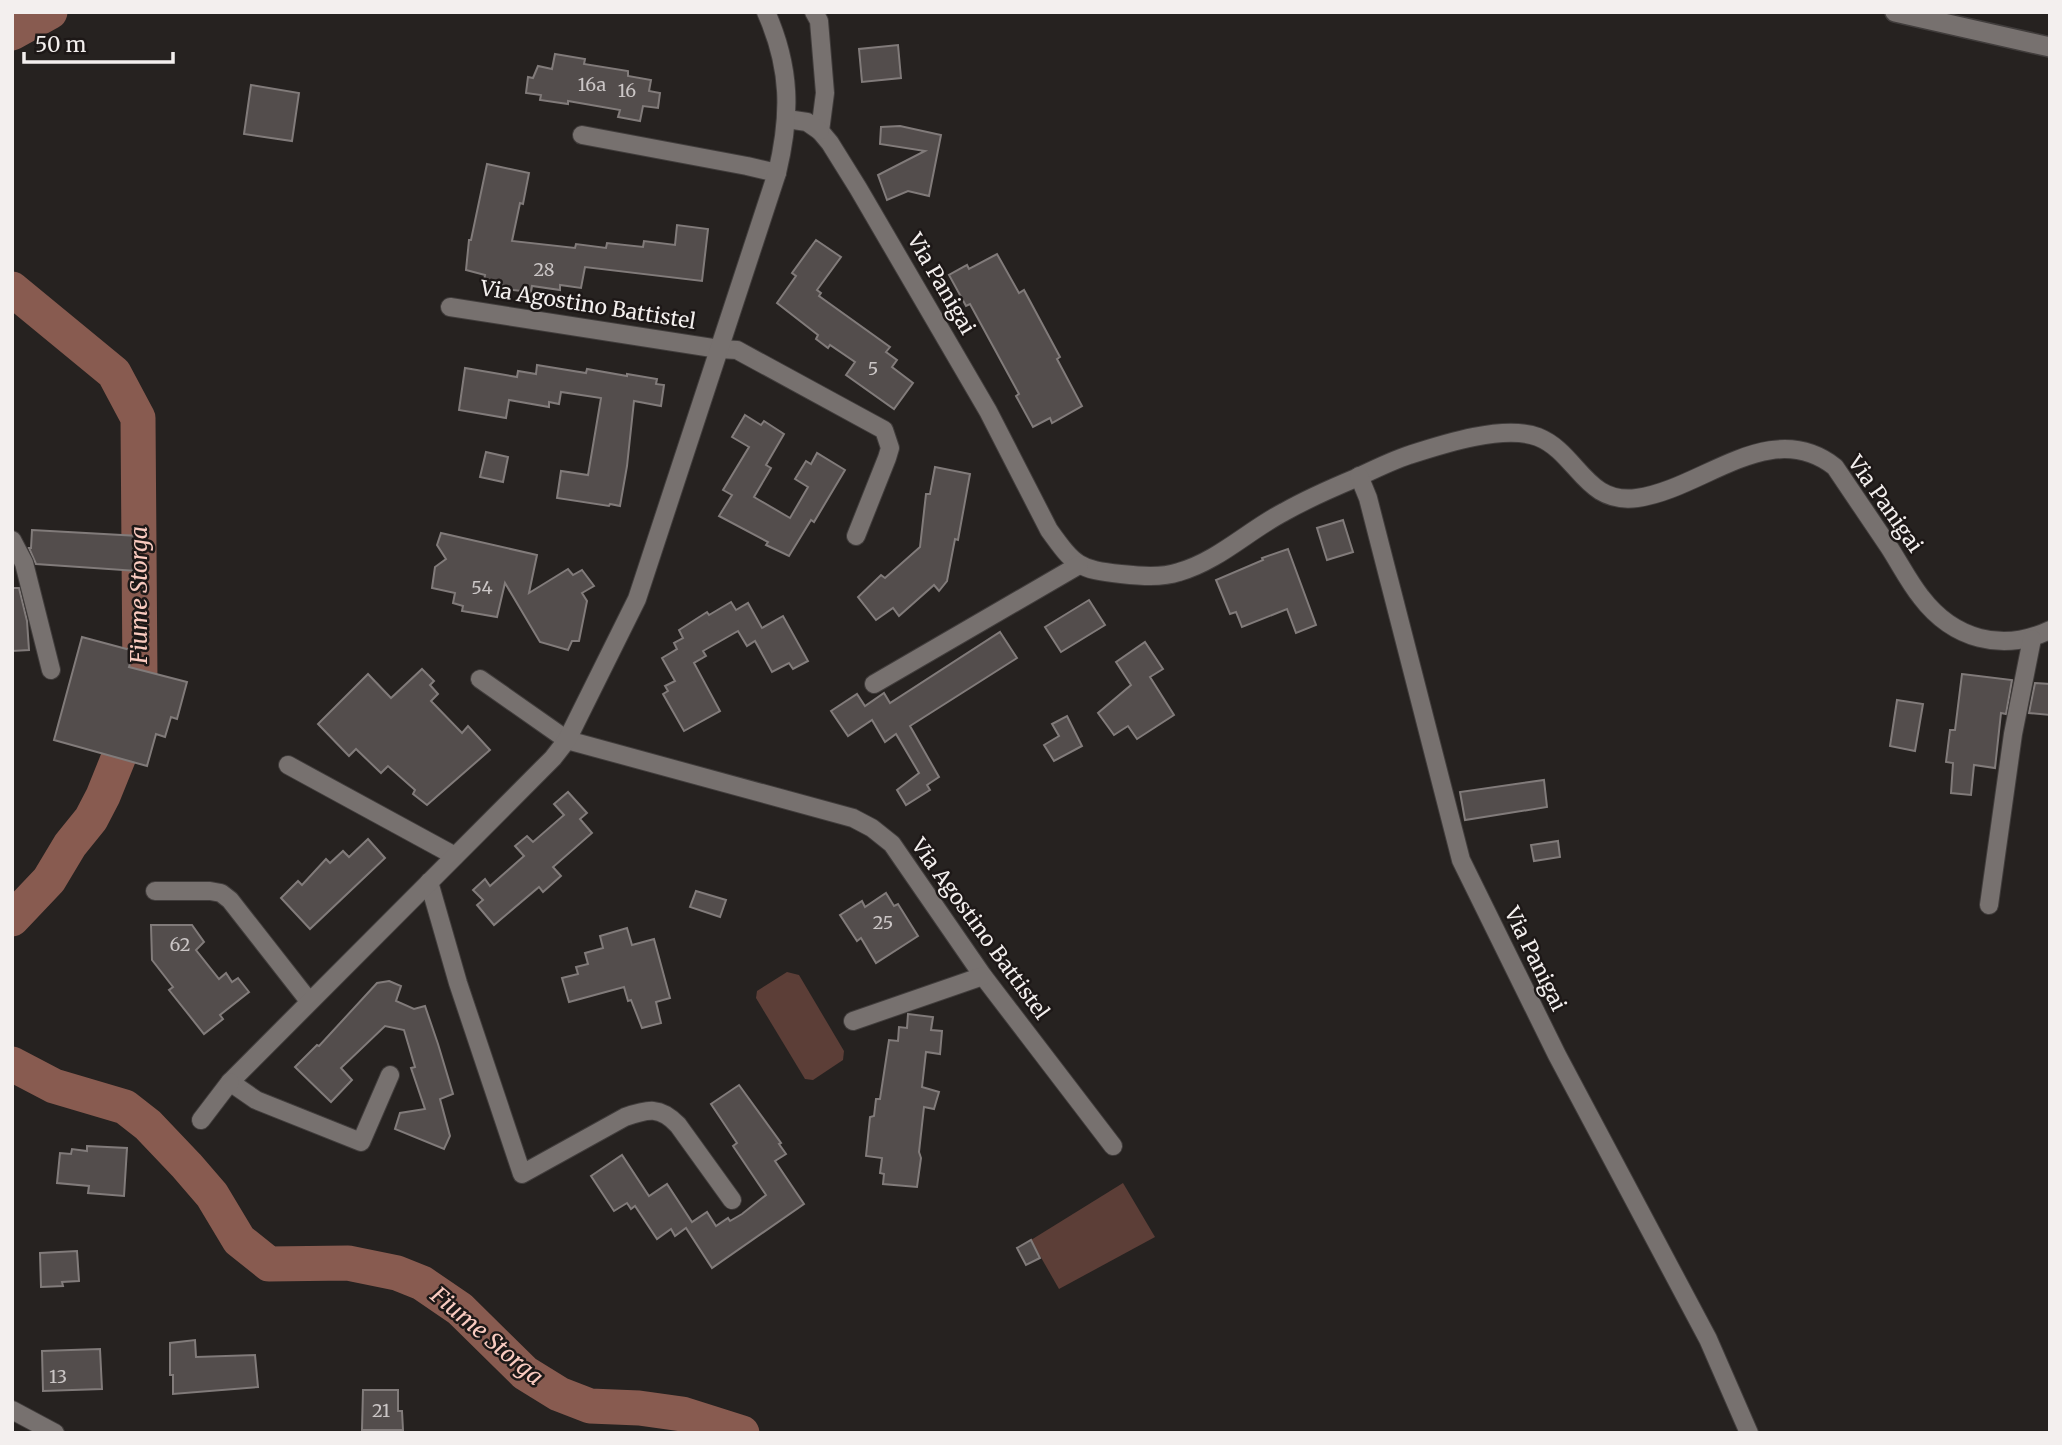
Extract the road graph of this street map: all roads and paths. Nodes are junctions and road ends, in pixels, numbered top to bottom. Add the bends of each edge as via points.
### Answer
1 (766, 12) edge
2 (814, 12) edge
3 (1895, 12) edge
4 (2050, 47) edge
5 (787, 119) junction
6 (820, 131) junction
7 (582, 135) dead end
8 (777, 173) junction
9 (450, 307) dead end
10 (719, 349) junction
11 (1359, 476) junction
12 (856, 536) dead end
13 (12, 540) edge
14 (1079, 565) junction
15 (2050, 630) edge
16 (2032, 639) junction
17 (51, 670) dead end
18 (480, 679) dead end
19 (874, 684) dead end
20 (567, 740) junction
21 (288, 765) dead end
22 (455, 856) junction
23 (429, 882) junction
24 (155, 891) dead end
25 (1989, 905) dead end
26 (983, 976) junction
27 (309, 1001) junction
28 (853, 1021) dead end
29 (390, 1075) dead end
30 (230, 1082) junction
31 (201, 1120) dead end
32 (1113, 1146) dead end
33 (732, 1200) dead end
34 (12, 1410) edge
35 (55, 1433) edge
36 (1749, 1433) edge

1 - 5 street, Via Agostino Battistel via 785,71
2 - 6 street via 825,93
3 - 4 street
5 - 6 street via 807,122
5 - 8 street, Via Agostino Battistel
6 - 14 street, Via Panigai via 988,411 1049,530
7 - 8 street
8 - 10 street, Via Agostino Battistel
9 - 10 street, Via Agostino Battistel
10 - 12 street, Via Agostino Battistel via 737,350 884,430 890,448
10 - 20 street, Via Agostino Battistel via 637,598
11 - 14 street, Via Panigai via 1282,513 1201,564 1178,573 1132,575
11 - 16 street, Via Panigai via 1433,447 1517,433 1555,447 1599,491 1632,499 1654,496 1773,449 1805,451 1835,467 1921,597 1954,628 1994,641
11 - 36 street, Via Panigai via 1461,860 1708,1339
13 - 17 street via 24,563
14 - 19 street
15 - 16 street, Via Panigai
16 - 25 street via 2013,734
18 - 20 street, Via Agostino Battistel
20 - 22 street, Via Agostino Battistel
20 - 26 street, Via Agostino Battistel via 853,818 872,828 892,844
21 - 22 street
22 - 23 street, Via Agostino Battistel
23 - 27 street, Via Agostino Battistel
23 - 33 street via 522,1174 625,1117 658,1111 678,1125
24 - 27 street via 221,893
26 - 28 street
26 - 32 street, Via Agostino Battistel
27 - 30 street, Via Agostino Battistel
29 - 30 street via 361,1142 256,1100
30 - 31 street, Via Agostino Battistel
34 - 35 street

